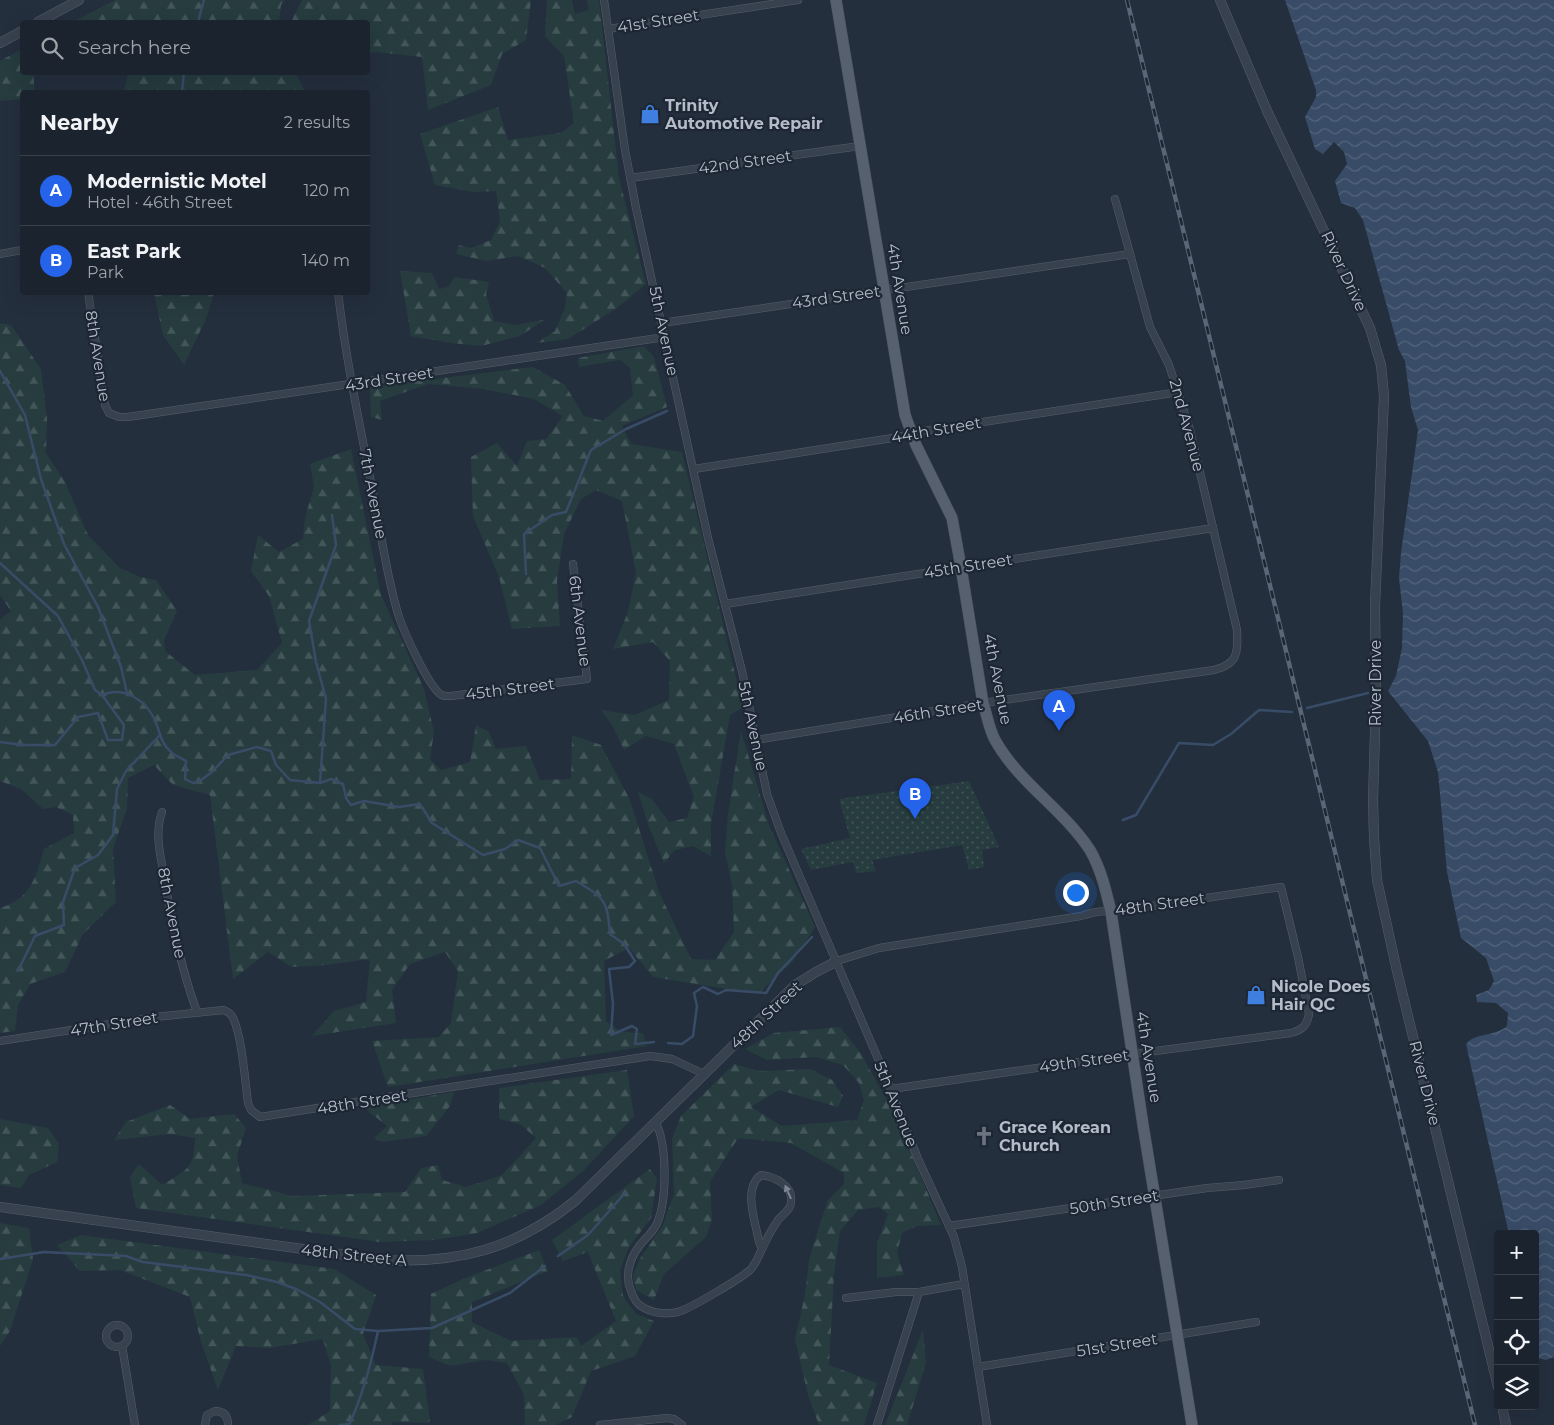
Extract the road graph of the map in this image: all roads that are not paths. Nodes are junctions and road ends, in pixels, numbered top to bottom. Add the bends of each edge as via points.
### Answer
1 (79, 0) edge
2 (604, 0) edge
3 (798, 0) edge
4 (836, 0) edge
5 (1220, 0) edge
6 (42, 20) edge
7 (608, 29) junction
8 (20, 32) edge
9 (0, 43) edge
10 (860, 146) junction
11 (630, 178) junction
12 (1115, 199) dead end
13 (20, 250) edge
14 (0, 254) edge
15 (1130, 254) junction
16 (884, 290) junction
17 (88, 295) edge
18 (338, 295) edge
19 (662, 323) junction
20 (665, 337) junction
21 (352, 384) junction
22 (1179, 392) junction
23 (114, 416) joint
24 (912, 434) junction
25 (694, 469) junction
26 (1212, 528) junction
27 (573, 564) dead end
28 (961, 567) junction
29 (724, 604) junction
30 (1235, 657) joint
31 (587, 679) joint
32 (435, 688) joint
33 (983, 703) junction
34 (756, 740) junction
35 (162, 812) dead end
36 (1110, 912) junction
37 (837, 961) junction
38 (197, 1012) junction
39 (1305, 1027) joint
40 (0, 1041) edge
41 (1133, 1054) junction
42 (704, 1074) junction
43 (891, 1089) junction
44 (256, 1116) joint
45 (656, 1123) junction
46 (1279, 1180) dead end
47 (1155, 1196) junction
48 (0, 1207) edge
49 (949, 1226) junction
50 (762, 1248) junction
51 (964, 1284) junction
52 (919, 1292) junction
53 (846, 1298) dead end
54 (1256, 1322) dead end
55 (1178, 1336) junction
56 (122, 1346) dead end
57 (978, 1367) junction
58 (1494, 1371) edge
59 (1503, 1410) edge
60 (680, 1424) edge
61 (135, 1425) edge
62 (205, 1425) edge
63 (228, 1425) edge
64 (600, 1425) edge
65 (877, 1425) edge
66 (987, 1425) edge
67 (1192, 1425) edge
68 (1506, 1425) edge

1 - 6 street
2 - 7 street, 5th Avenue
3 - 7 street, 41st Street
4 - 10 main road, 4th Avenue
5 - 58 street, River Drive via 1268,112 1370,328 1381,365 1384,396 1372,800 1377,880
7 - 11 street, 5th Avenue
8 - 9 street
10 - 11 street, 42nd Street
10 - 16 main road, 4th Avenue
11 - 19 street, 5th Avenue
12 - 15 street, 2nd Avenue
13 - 14 street
15 - 16 street, 43rd Street
15 - 22 street, 2nd Avenue via 1150,326
16 - 19 street, 43rd Street
16 - 24 main road, 4th Avenue via 905,416
17 - 23 street, 8th Avenue via 105,405
18 - 21 street, 7th Avenue
19 - 20 street, 5th Avenue
20 - 21 street, 43rd Street
20 - 25 street, 5th Avenue
21 - 23 street, 43rd Street via 128,417
21 - 32 street, 7th Avenue via 399,617
22 - 24 street, 44th Street
22 - 26 street, 2nd Avenue
24 - 25 street, 44th Street
24 - 28 main road, 4th Avenue via 952,518
25 - 29 street, 5th Avenue
26 - 28 street, 45th Street
26 - 30 street, 2nd Avenue via 1237,630
27 - 31 street, 6th Avenue
28 - 29 street, 45th Street
28 - 33 main road, 4th Avenue
29 - 34 street, 5th Avenue
30 - 33 street, 46th Street via 1226,667 1214,670
31 - 32 street, 45th Street via 451,696 444,696
33 - 34 street, 46th Street
33 - 36 main road, 4th Avenue via 994,738 1008,761 1073,828 1091,852 1101,874
34 - 37 street, 5th Avenue via 773,813
35 - 38 street, 8th Avenue via 158,822 159,845 174,936
36 - 37 street, 48th Street via 1098,911 879,948
36 - 39 street, 48th Street via 1281,887 1308,1004
36 - 41 main road, 4th Avenue
37 - 42 street, 48th Street via 795,985
37 - 43 street, 5th Avenue
38 - 40 street, 47th Street
38 - 44 street, 47th Street via 224,1010 234,1019 248,1103
39 - 41 street, 49th Street via 1291,1033
41 - 43 street, 49th Street
41 - 47 main road, 4th Avenue
42 - 44 street, 48th Street via 672,1059 650,1056 268,1117
42 - 45 street, 48th Street A
43 - 49 street, 5th Avenue
45 - 48 street, 48th Street A via 553,1218 505,1244 443,1260 382,1260
45 - 50 street via 663,1155 664,1192 658,1222 640,1245 628,1270 629,1288 639,1306 668,1313 689,1307 750,1270
46 - 47 street, 50th Street
47 - 49 street, 50th Street
47 - 55 main road, 4th Avenue
49 - 51 street, 5th Avenue via 959,1250
50 -> 50 street via 778,1220 792,1204 790,1191 784,1184 761,1175 756,1179 751,1195
51 - 52 street
51 - 57 street, 5th Avenue
52 - 53 street
52 - 65 street
54 - 55 street, 51st Street
55 - 57 street, 51st Street
55 - 67 main road, 4th Avenue
56 - 61 street
57 - 66 street, 5th Avenue
59 - 68 street
60 - 64 street via 667,1418
62 - 63 street via 207,1415 215,1411 225,1414

